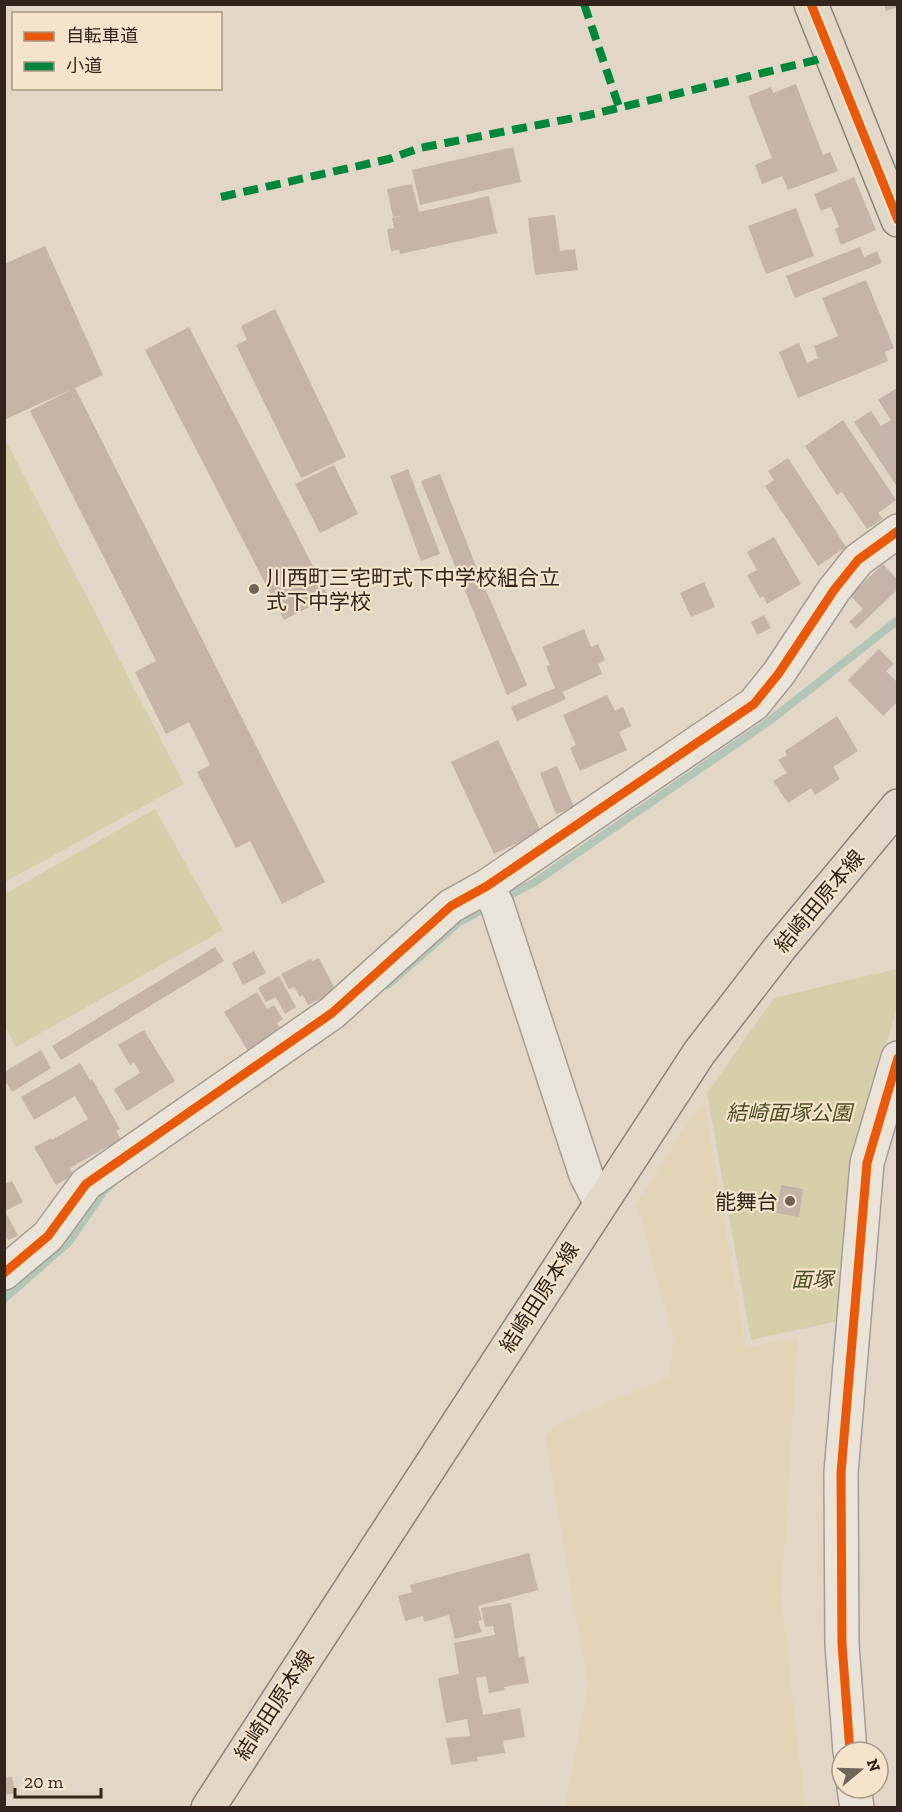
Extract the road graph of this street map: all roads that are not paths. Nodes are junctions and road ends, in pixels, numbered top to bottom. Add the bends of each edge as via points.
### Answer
1 (811, 4) edge
2 (897, 220) edge
3 (897, 531) edge
4 (897, 806) edge
5 (487, 886) junction
6 (897, 1058) edge
7 (600, 1202) junction
8 (4, 1273) edge
9 (849, 1740) edge
10 (208, 1808) edge

1 - 2 main road
3 - 5 street via 858,561 834,590 754,704
4 - 7 main road, 結崎田原本線 via 699,1053
5 - 7 street via 497,905 586,1175
5 - 8 street via 451,906 332,1013 86,1184 48,1236
6 - 9 street via 867,1163 841,1473 842,1644
7 - 10 main road, 結崎田原本線

